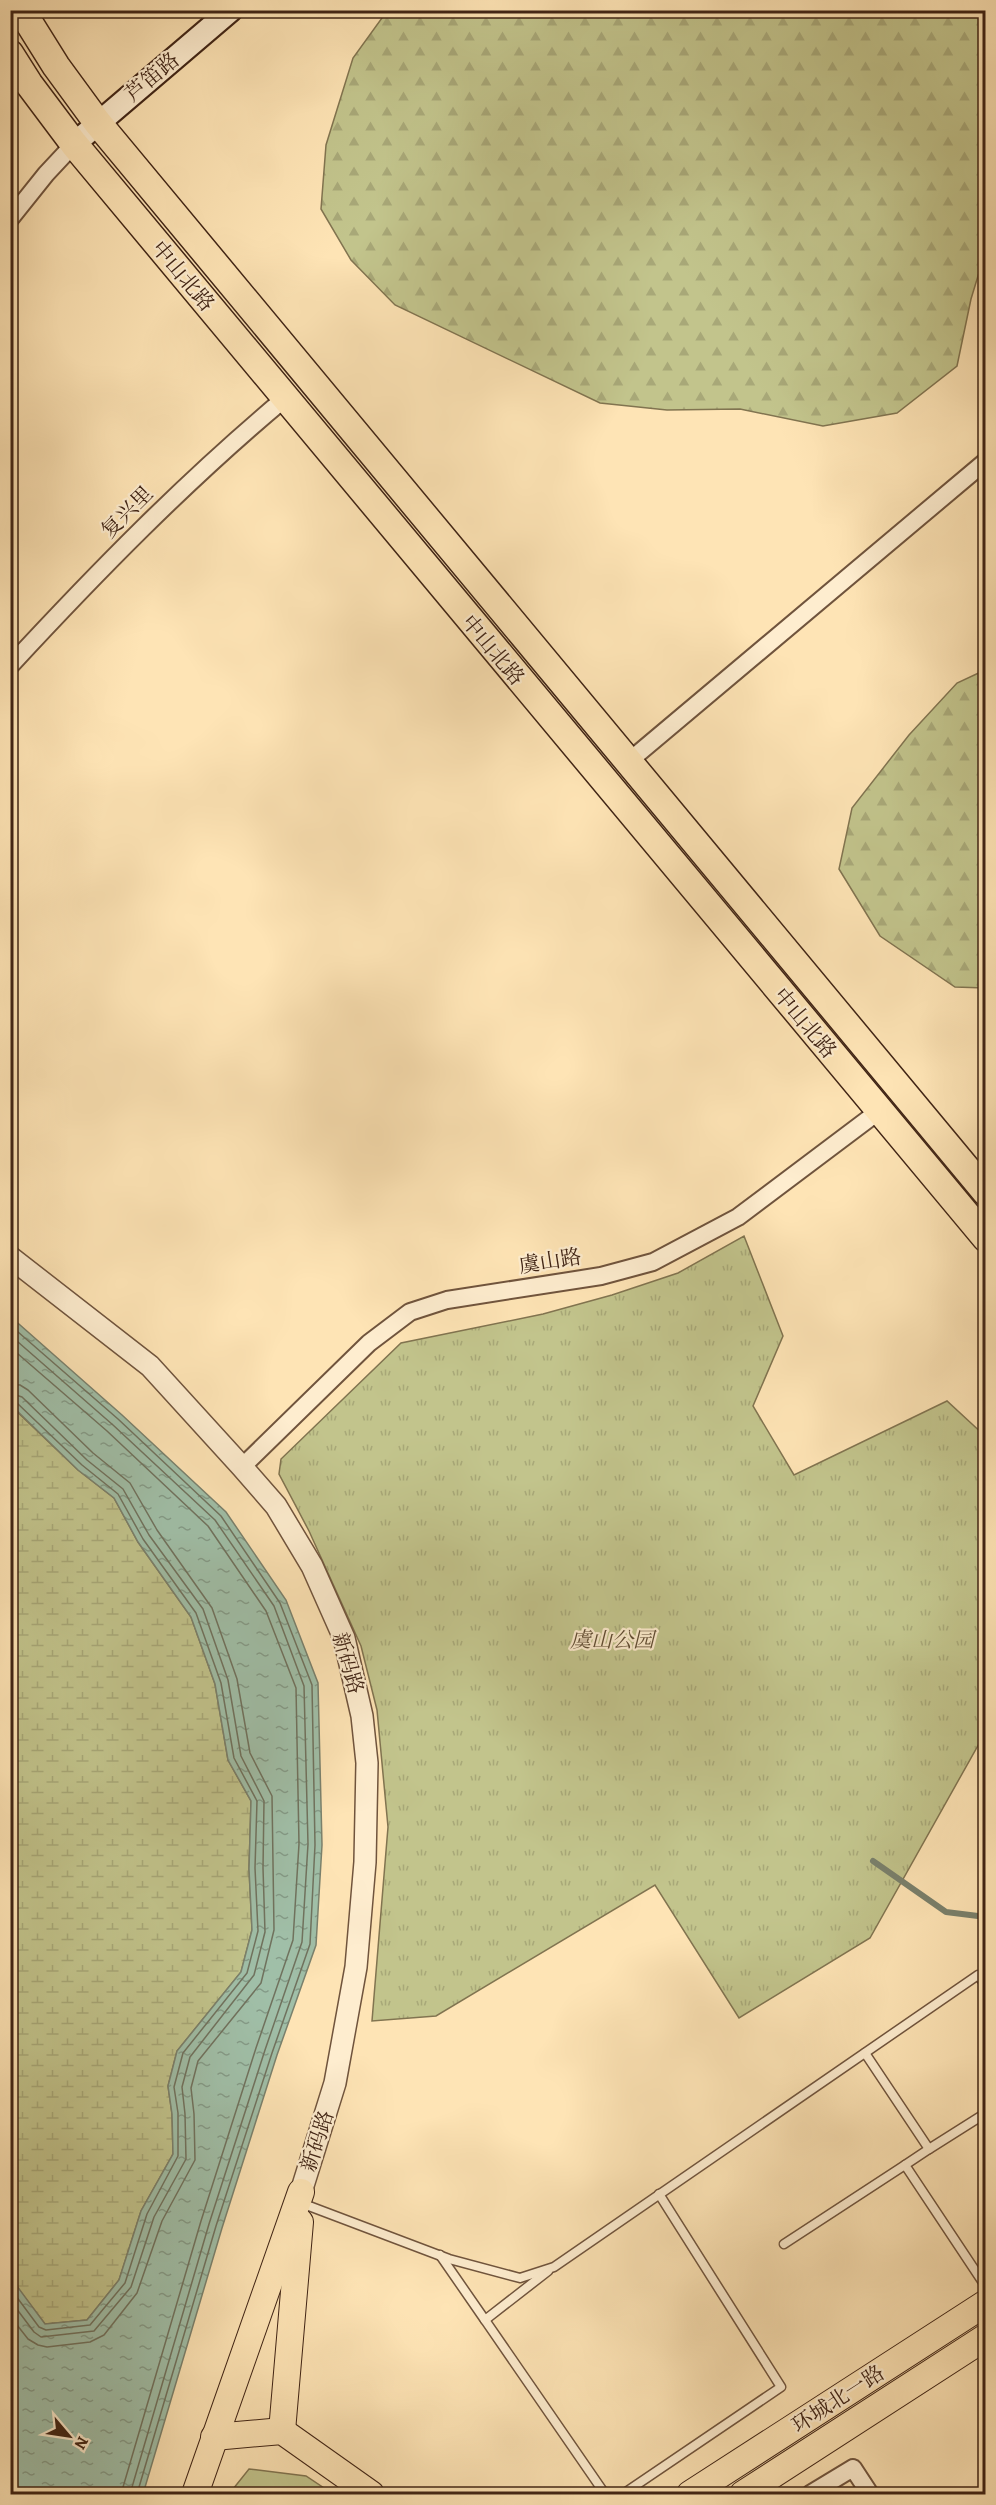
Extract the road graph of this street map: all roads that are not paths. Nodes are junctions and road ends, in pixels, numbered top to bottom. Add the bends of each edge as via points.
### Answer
1 (21, 10) edge
2 (231, 10) edge
3 (10, 54) edge
4 (97, 122) junction
5 (74, 144) junction
6 (10, 219) edge
7 (284, 399) junction
8 (986, 461) edge
9 (10, 666) edge
10 (628, 762) junction
11 (879, 1111) junction
12 (986, 1192) edge
13 (986, 1238) edge
14 (10, 1257) edge
15 (242, 1467) junction
16 (986, 1986) edge
17 (865, 2053) junction
18 (986, 2114) edge
19 (929, 2149) junction
20 (905, 2165) junction
21 (659, 2194) junction
22 (301, 2197) junction
23 (784, 2244) dead end
24 (440, 2255) junction
25 (554, 2267) junction
26 (986, 2288) edge
27 (986, 2303) edge
28 (485, 2320) junction
29 (986, 2337) edge
30 (282, 2431) junction
31 (214, 2437) junction
32 (195, 2494) edge
33 (371, 2494) edge
34 (605, 2494) edge
35 (623, 2494) edge
36 (690, 2494) edge
37 (743, 2494) edge
38 (810, 2494) edge
39 (870, 2494) edge

1 - 4 highway, 中山北路
2 - 4 main road, 芦笛路
3 - 5 highway, 中山北路
4 - 5 main road, 芦笛路
4 - 10 highway, 中山北路
5 - 6 street
5 - 7 highway, 中山北路
7 - 9 street, 复兴里 via 184,488
7 - 11 highway, 中山北路
8 - 10 street
10 - 12 highway, 中山北路
11 - 13 highway, 中山北路
11 - 15 street, 虞山路 via 738,1217 653,1262 601,1276 447,1300 410,1312 369,1343
14 - 15 street, 新码路 via 150,1366
15 - 22 street, 新码路 via 276,1506 312,1566 344,1638 362,1716 367,1763 356,1967 335,2083
16 - 17 lane via 978,1975
17 - 19 lane
17 - 21 lane
18 - 19 lane
19 - 20 lane
20 - 23 lane
20 - 26 lane
21 - 25 lane
21 - 35 lane via 782,2386
22 - 24 lane
22 - 30 main road
22 - 31 main road
24 - 25 lane via 520,2278
24 - 28 lane
25 - 28 lane
27 - 36 main road, 环城北一路
28 - 34 lane
29 - 37 main road, 环城北一路
30 - 31 main road
30 - 33 main road
31 - 32 main road
38 - 39 street via 853,2468

